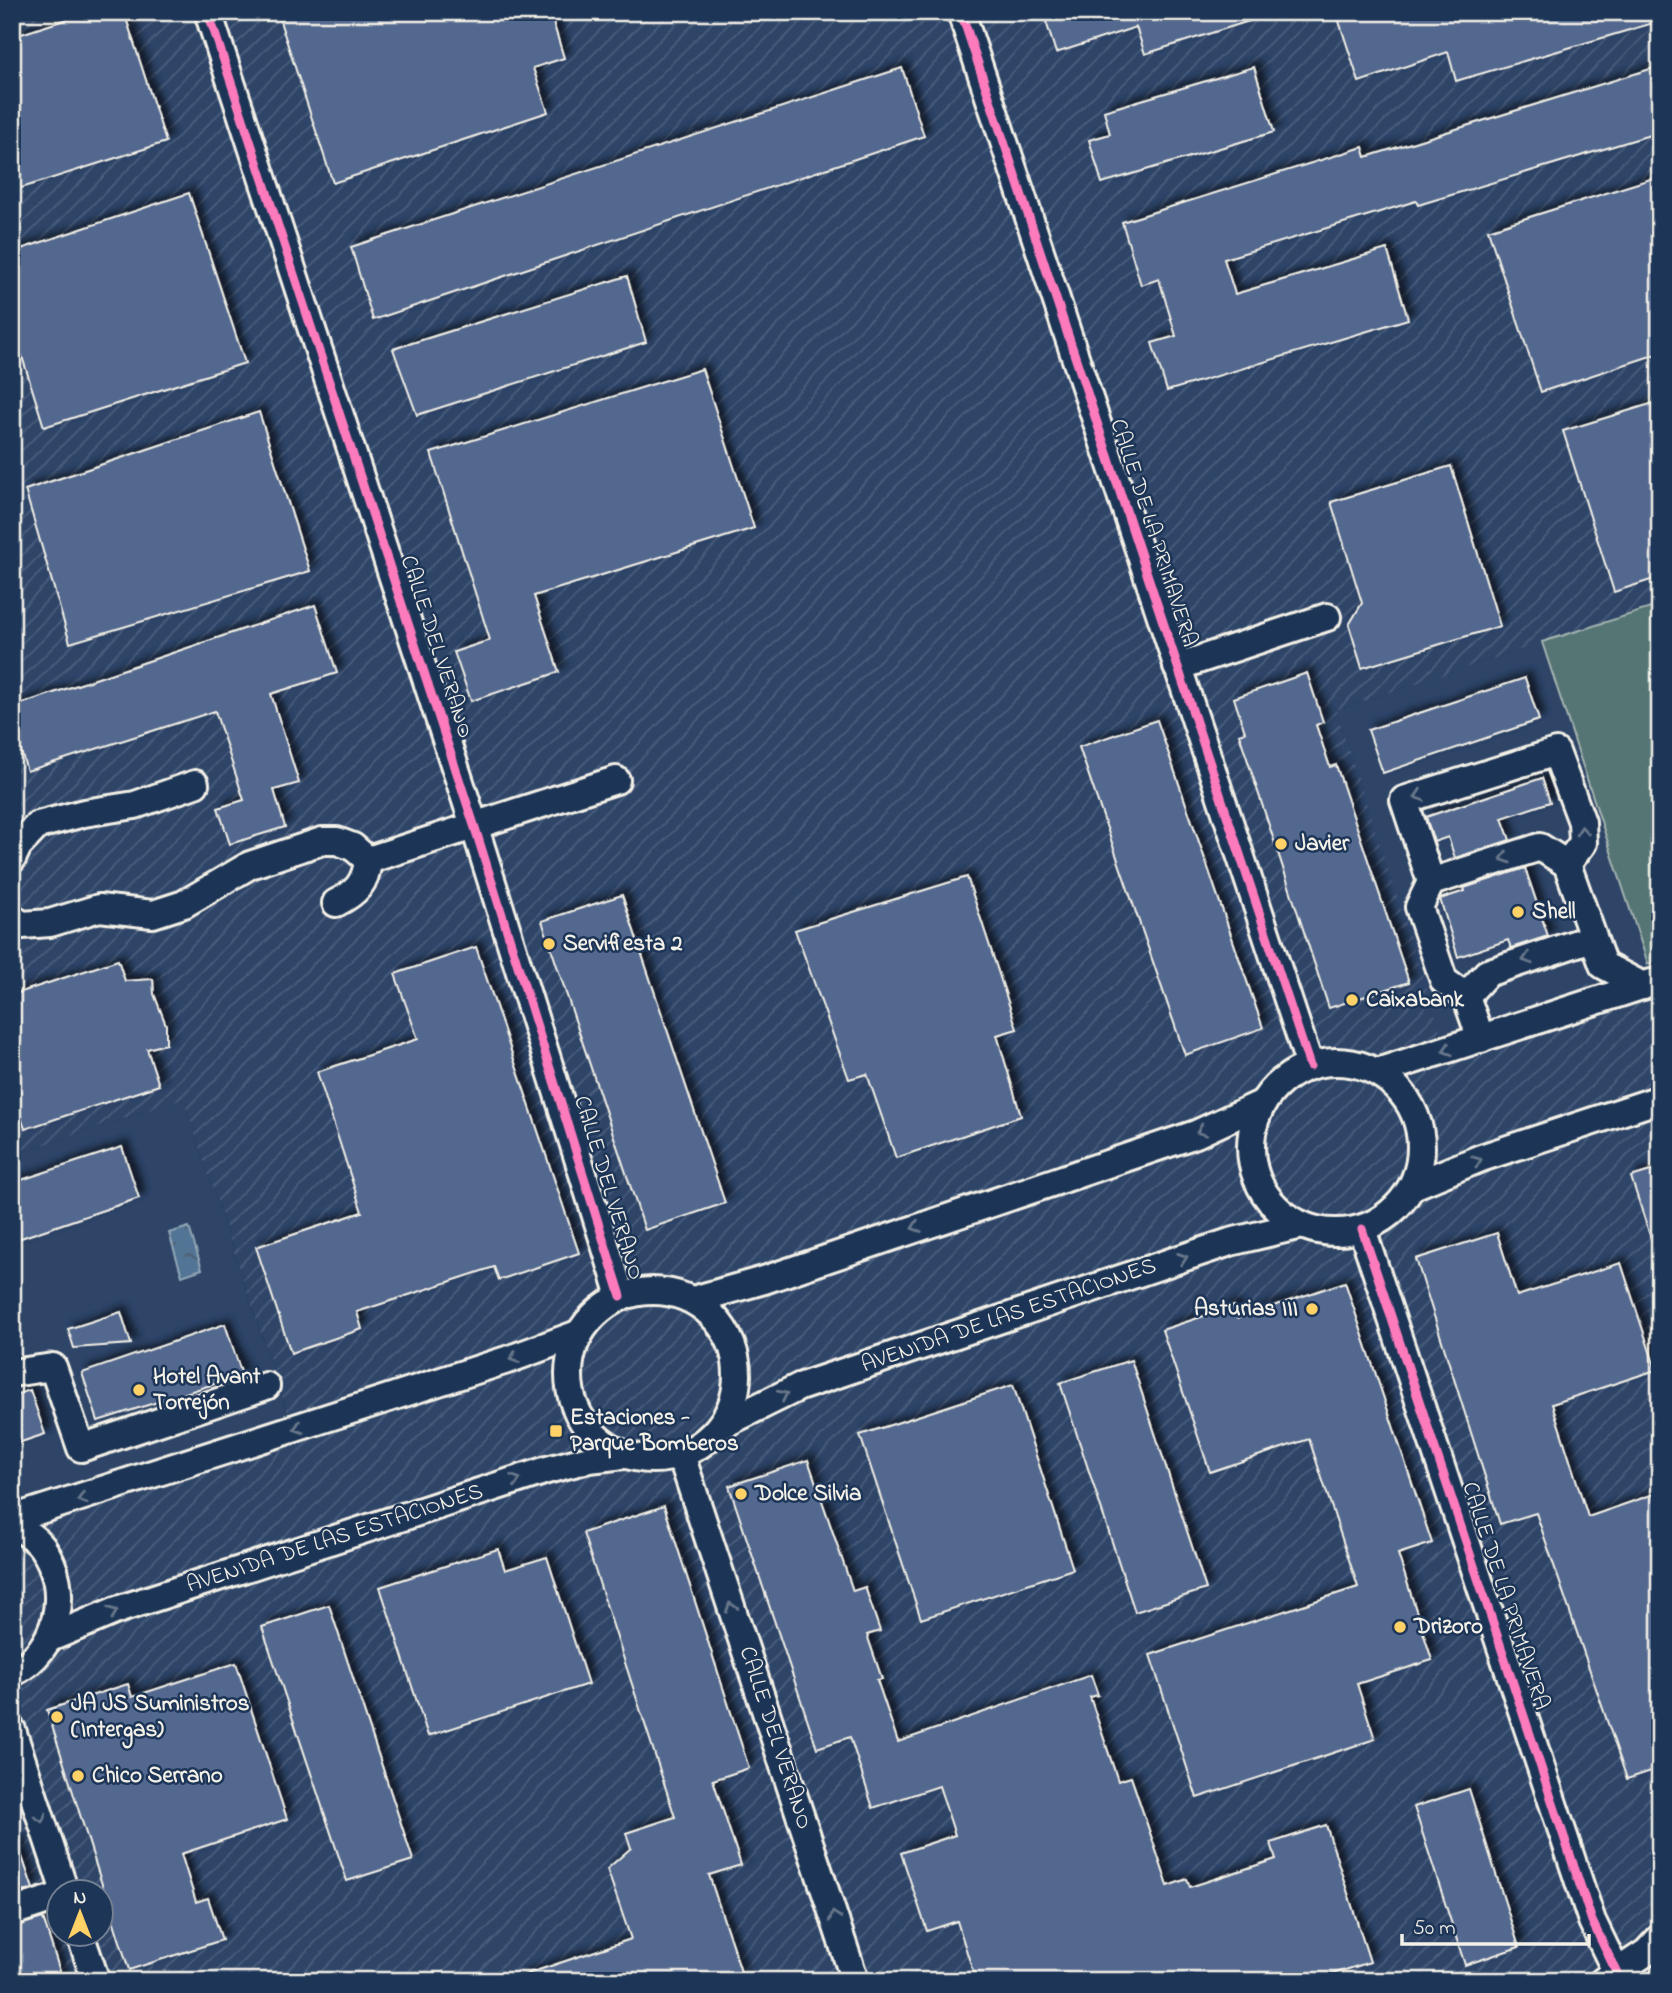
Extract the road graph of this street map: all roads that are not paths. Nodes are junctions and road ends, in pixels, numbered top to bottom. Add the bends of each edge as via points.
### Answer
1 (208, 12) edge
2 (961, 12) edge
3 (1327, 617) dead end
4 (1177, 667) junction
5 (616, 780) dead end
6 (195, 784) dead end
7 (475, 828) junction
8 (12, 859) edge
9 (368, 860) junction
10 (1567, 864) junction
11 (1430, 882) junction
12 (336, 903) dead end
13 (12, 918) edge
14 (1592, 938) junction
15 (1651, 983) edge
16 (1466, 996) junction
17 (1481, 1039) junction
18 (1310, 1066) junction
19 (1377, 1072) junction
20 (1660, 1099) edge
21 (1263, 1103) junction
22 (1413, 1186) junction
23 (1302, 1226) junction
24 (1362, 1229) junction
25 (621, 1296) junction
26 (693, 1300) junction
27 (578, 1334) junction
28 (12, 1373) edge
29 (266, 1386) dead end
30 (722, 1425) junction
31 (624, 1455) junction
32 (681, 1455) junction
33 (12, 1521) edge
34 (50, 1638) junction
35 (12, 1673) edge
36 (12, 1730) edge
37 (21, 1785) edge
38 (59, 1878) edge
39 (46, 1901) edge
40 (12, 1912) edge
41 (1660, 1938) edge
42 (85, 1948) edge
43 (1610, 1977) edge
44 (96, 1981) edge
45 (855, 1981) edge

1 - 7 street, CALLE DEL VERANO
2 - 4 street, CALLE DE LA PRIMAVERA
3 - 4 street
4 - 18 street, CALLE DE LA PRIMAVERA
5 - 7 street
6 - 8 street via 135,805 38,825
7 - 9 street
7 - 25 street, CALLE DEL VERANO
9 - 12 street via 366,877 353,895
9 - 13 street via 353,847 322,841 250,864 184,904 153,914 99,908 50,923 22,925
10 -> 11 street via 1540,847
10 -> 11 street via 1583,843 1582,822 1556,752 1404,800
10 - 14 street
11 - 16 street via 1419,907 1444,981
14 - 15 street via 1603,965
14 -> 16 street via 1487,973
15 - 17 street
16 - 17 street
17 -> 19 street
18 - 19 street via 1349,1062
18 - 21 street via 1283,1080
19 - 22 street via 1402,1091 1417,1117 1422,1157
22 -> 20 street
21 - 23 street via 1252,1131 1256,1177 1271,1202
21 -> 26 street via 1196,1134
22 - 24 street via 1389,1215
23 - 24 street via 1331,1233
30 -> 23 street, AVENIDA DE LAS ESTACIONES via 799,1387 1230,1242
24 - 43 street, CALLE DE LA PRIMAVERA
25 - 26 street via 665,1290
25 - 27 street via 596,1311
26 - 30 street via 723,1327 736,1353 735,1399
27 - 31 street via 568,1368 570,1397 594,1436
27 -> 33 street
28 - 29 street via 53,1367 81,1448
30 - 32 street via 707,1441
31 - 32 street via 653,1460
34 -> 31 street, AVENIDA DE LAS ESTACIONES via 117,1610 547,1470
45 -> 32 street, CALLE DEL VERANO
33 - 34 street via 41,1545 55,1571 59,1609
34 - 35 street via 40,1654
36 - 37 street
37 -> 38 street
39 - 40 street
41 - 43 street
42 - 44 street

